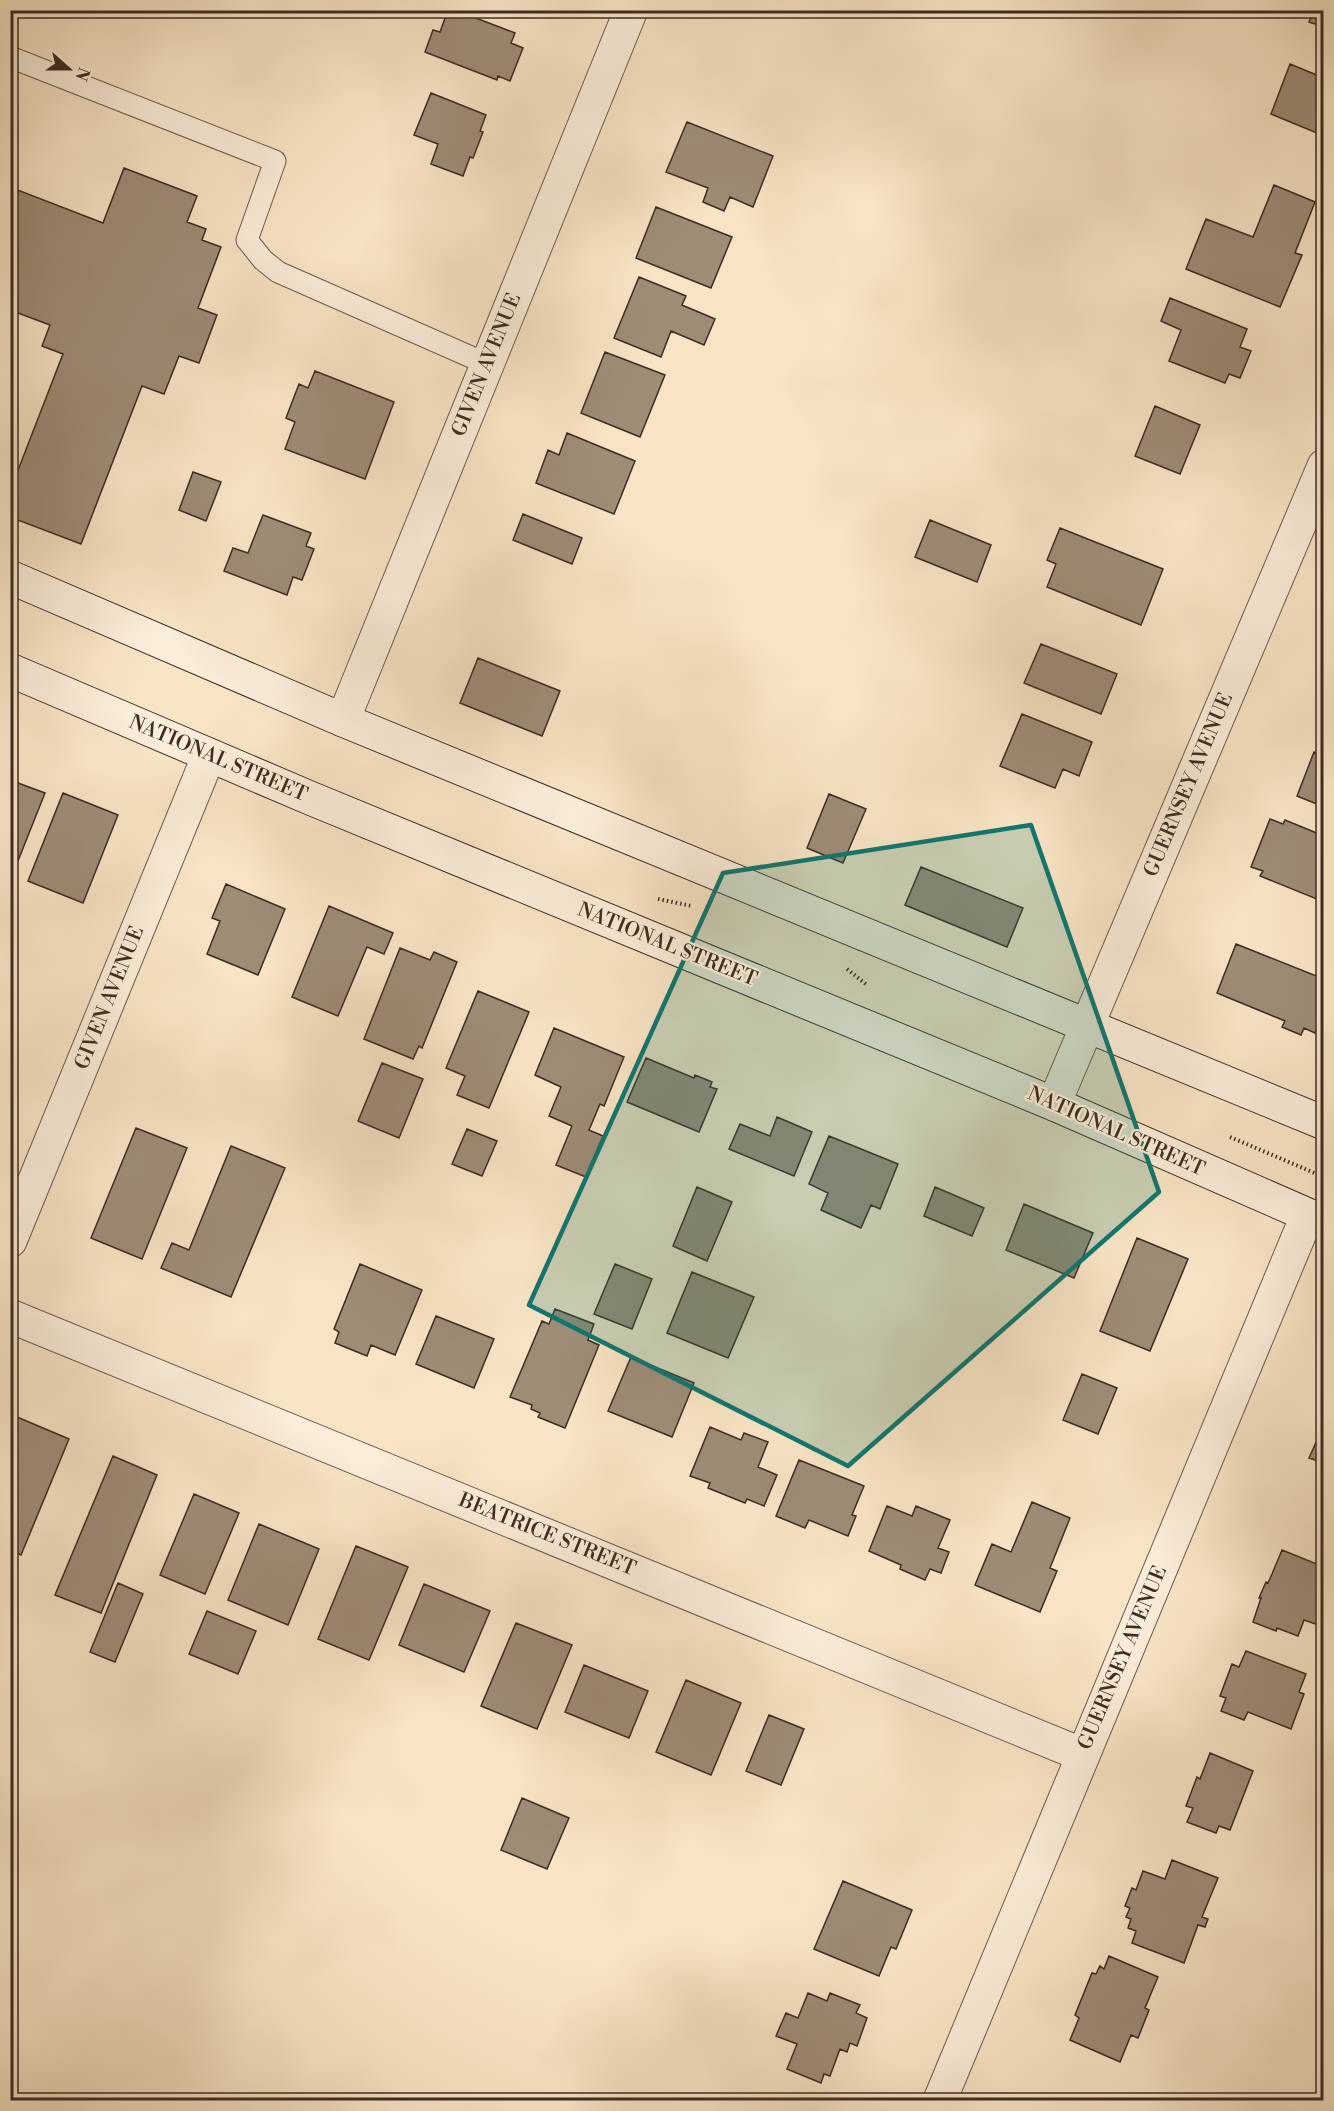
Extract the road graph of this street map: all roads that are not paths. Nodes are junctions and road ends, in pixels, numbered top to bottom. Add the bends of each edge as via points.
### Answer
1 (631, 10) edge
2 (10, 57) edge
3 (487, 364) junction
4 (1323, 466) edge
5 (10, 577) edge
6 (10, 670) edge
7 (343, 720) junction
8 (209, 755) junction
9 (1088, 1026) junction
10 (1054, 1104) junction
11 (1323, 1123) edge
12 (1315, 1219) edge
13 (10, 1241) edge
14 (10, 1316) edge
15 (1083, 1755) junction
16 (940, 2100) edge

1 - 3 street, GIVEN AVENUE
2 - 3 lane via 275,161 247,240 263,260 278,272
3 - 7 street, GIVEN AVENUE
4 - 9 street, GUERNSEY AVENUE
5 - 7 street
6 - 8 street, NATIONAL STREET
7 - 9 street
8 - 10 street, NATIONAL STREET
8 - 13 street, GIVEN AVENUE
9 - 10 street, GUERNSEY AVENUE
9 - 11 street
10 - 12 street, NATIONAL STREET
12 - 15 street, GUERNSEY AVENUE
14 - 15 street, BEATRICE STREET
15 - 16 street, GUERNSEY AVENUE

